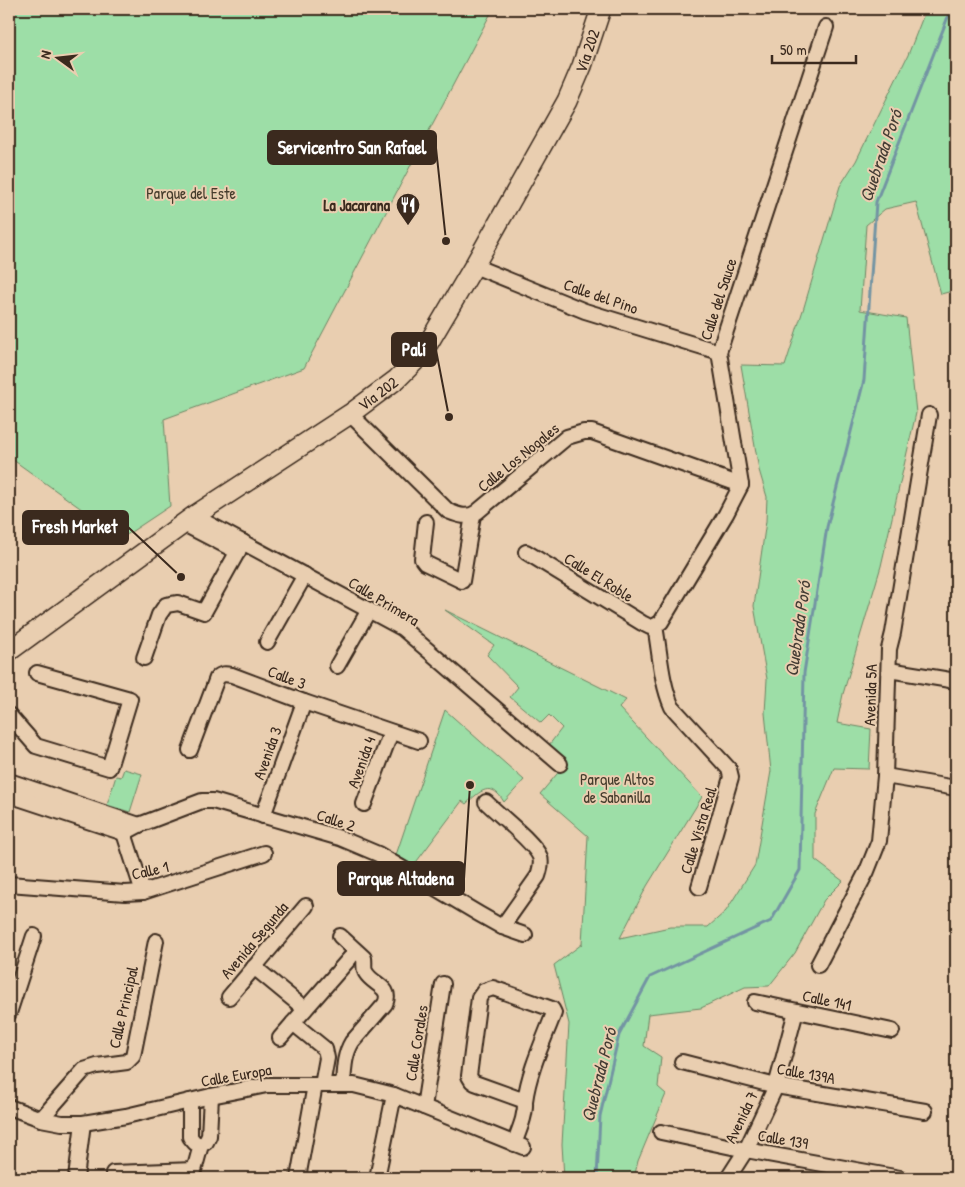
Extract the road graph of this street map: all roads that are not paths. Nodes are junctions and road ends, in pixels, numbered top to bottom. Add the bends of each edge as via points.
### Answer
1 (601, 9) edge
2 (826, 27) dead end
3 (474, 266) junction
4 (719, 352) junction
5 (350, 414) junction
6 (929, 415) dead end
7 (741, 485) junction
8 (472, 515) junction
9 (189, 520) junction
10 (426, 522) dead end
11 (240, 547) junction
12 (526, 552) dead end
13 (305, 575) junction
14 (369, 610) junction
15 (655, 626) junction
16 (267, 642) dead end
17 (9, 651) edge
18 (144, 658) dead end
19 (337, 666) dead end
20 (889, 670) junction
21 (37, 673) dead end
22 (956, 681) edge
23 (304, 702) junction
24 (9, 715) edge
25 (391, 732) junction
26 (419, 741) dead end
27 (190, 750) dead end
28 (560, 764) dead end
29 (885, 776) junction
30 (9, 782) edge
31 (956, 788) edge
32 (9, 795) edge
33 (38, 798) junction
34 (486, 802) dead end
35 (364, 804) dead end
36 (263, 816) junction
37 (139, 825) junction
38 (124, 833) junction
39 (264, 853) dead end
40 (9, 884) edge
41 (699, 887) dead end
42 (143, 892) junction
43 (306, 906) dead end
44 (502, 927) junction
45 (525, 935) dead end
46 (34, 936) dead end
47 (340, 936) dead end
48 (156, 941) dead end
49 (350, 958) dead end
50 (818, 965) dead end
51 (254, 967) junction
52 (443, 984) dead end
53 (229, 997) dead end
54 (755, 1002) dead end
55 (305, 1009) junction
56 (796, 1011) junction
57 (9, 1013) edge
58 (293, 1023) junction
59 (892, 1031) dead end
60 (280, 1038) dead end
61 (682, 1062) dead end
62 (319, 1085) junction
63 (343, 1085) junction
64 (776, 1086) junction
65 (394, 1095) junction
66 (211, 1096) junction
67 (190, 1101) junction
68 (525, 1102) junction
69 (9, 1107) edge
70 (424, 1107) junction
71 (925, 1111) dead end
72 (41, 1119) junction
73 (84, 1123) junction
74 (661, 1132) dead end
75 (201, 1145) junction
76 (746, 1150) junction
77 (113, 1173) dead end
78 (193, 1174) edge
79 (76, 1178) edge
80 (298, 1178) edge
81 (377, 1178) edge
82 (728, 1178) edge
83 (900, 1178) edge

1 - 3 main road, Vía 202 via 567,101
2 - 4 street, Calle del Sauce
3 - 4 street, Calle del Pino via 585,310
3 - 5 main road, Vía 202 via 422,354 397,379
4 - 7 street, Calle del Sauce
5 - 8 street, Calle Los Nogales via 448,511
5 - 9 main road, Vía 202
6 - 20 street, Avenida 5A via 889,649
7 - 8 street, Calle Los Nogales via 592,432 584,432 567,437
7 - 15 street via 661,622
8 - 10 street via 462,581 422,559
9 - 11 street, Calle Primera
9 - 17 main road, Vía 202
11 - 13 street, Calle Primera
11 - 18 street via 204,612 178,603 163,608
12 - 15 street, Calle El Roble via 642,624
13 - 14 street, Calle Primera
13 - 16 street
14 - 19 street
14 - 28 street, Calle Primera via 402,628
15 - 41 street, Calle Vista Real via 664,682 672,707 728,769 731,777
20 - 22 street
20 - 29 street, Avenida 5A
21 - 24 street via 130,699 109,768 36,746
23 - 25 street, Calle 3
23 - 27 street, Calle 3 via 232,675 221,675 214,685
23 - 36 street, Avenida 3
25 - 26 street, Calle 3
25 - 35 street, Avenida 4
29 - 31 street
29 - 50 street, Avenida 5A via 879,841
30 - 33 street
32 - 33 street
33 - 37 street
33 - 38 street
34 - 44 street via 534,847 541,858 538,876
36 - 37 street, Calle 2 via 213,801 202,801
36 - 44 street, Calle 2 via 340,838 378,854
37 - 38 street, Calle 2
38 - 42 street
39 - 42 street, Calle 1
40 - 42 street, Calle 1
43 - 51 street, Avenida Segunda
44 - 45 street, Calle 2
46 - 57 street
47 - 63 street via 364,958 367,975 386,991 387,996 385,1004 348,1048
48 - 72 street, Calle Principal via 133,1056 127,1062 84,1070
49 - 55 street
51 - 53 street, Avenida Segunda
51 - 55 street
52 - 70 street, Calle Corales
54 - 56 street, Calle 141
55 - 58 street
56 - 59 street, Calle 141
56 - 64 street, Avenida 7
58 - 60 street
58 - 62 street via 325,1050 327,1058
61 - 64 street, Calle 139A
62 - 63 street, Calle Europa
62 - 66 street, Calle Europa via 267,1085
62 - 80 street
63 - 65 street, Calle Europa
64 - 71 street, Calle 139A
64 - 76 street, Avenida 7
65 - 70 street, Calle Europa
65 - 81 street
66 - 67 street, Calle Europa
66 - 75 street via 209,1136
67 - 73 street, Calle Europa
67 - 75 street via 190,1137
68 - 68 street via 530,1077 554,1010 496,989 487,990 478,1001 469,1076 472,1082
68 - 70 street, Calle Europa via 518,1145
69 - 72 street, Calle Europa
72 - 73 street, Calle Europa
73 - 79 street
74 - 76 street, Calle 139
75 - 78 street
76 - 82 street, Avenida 7
76 - 83 street, Calle 139
77 - 78 street

